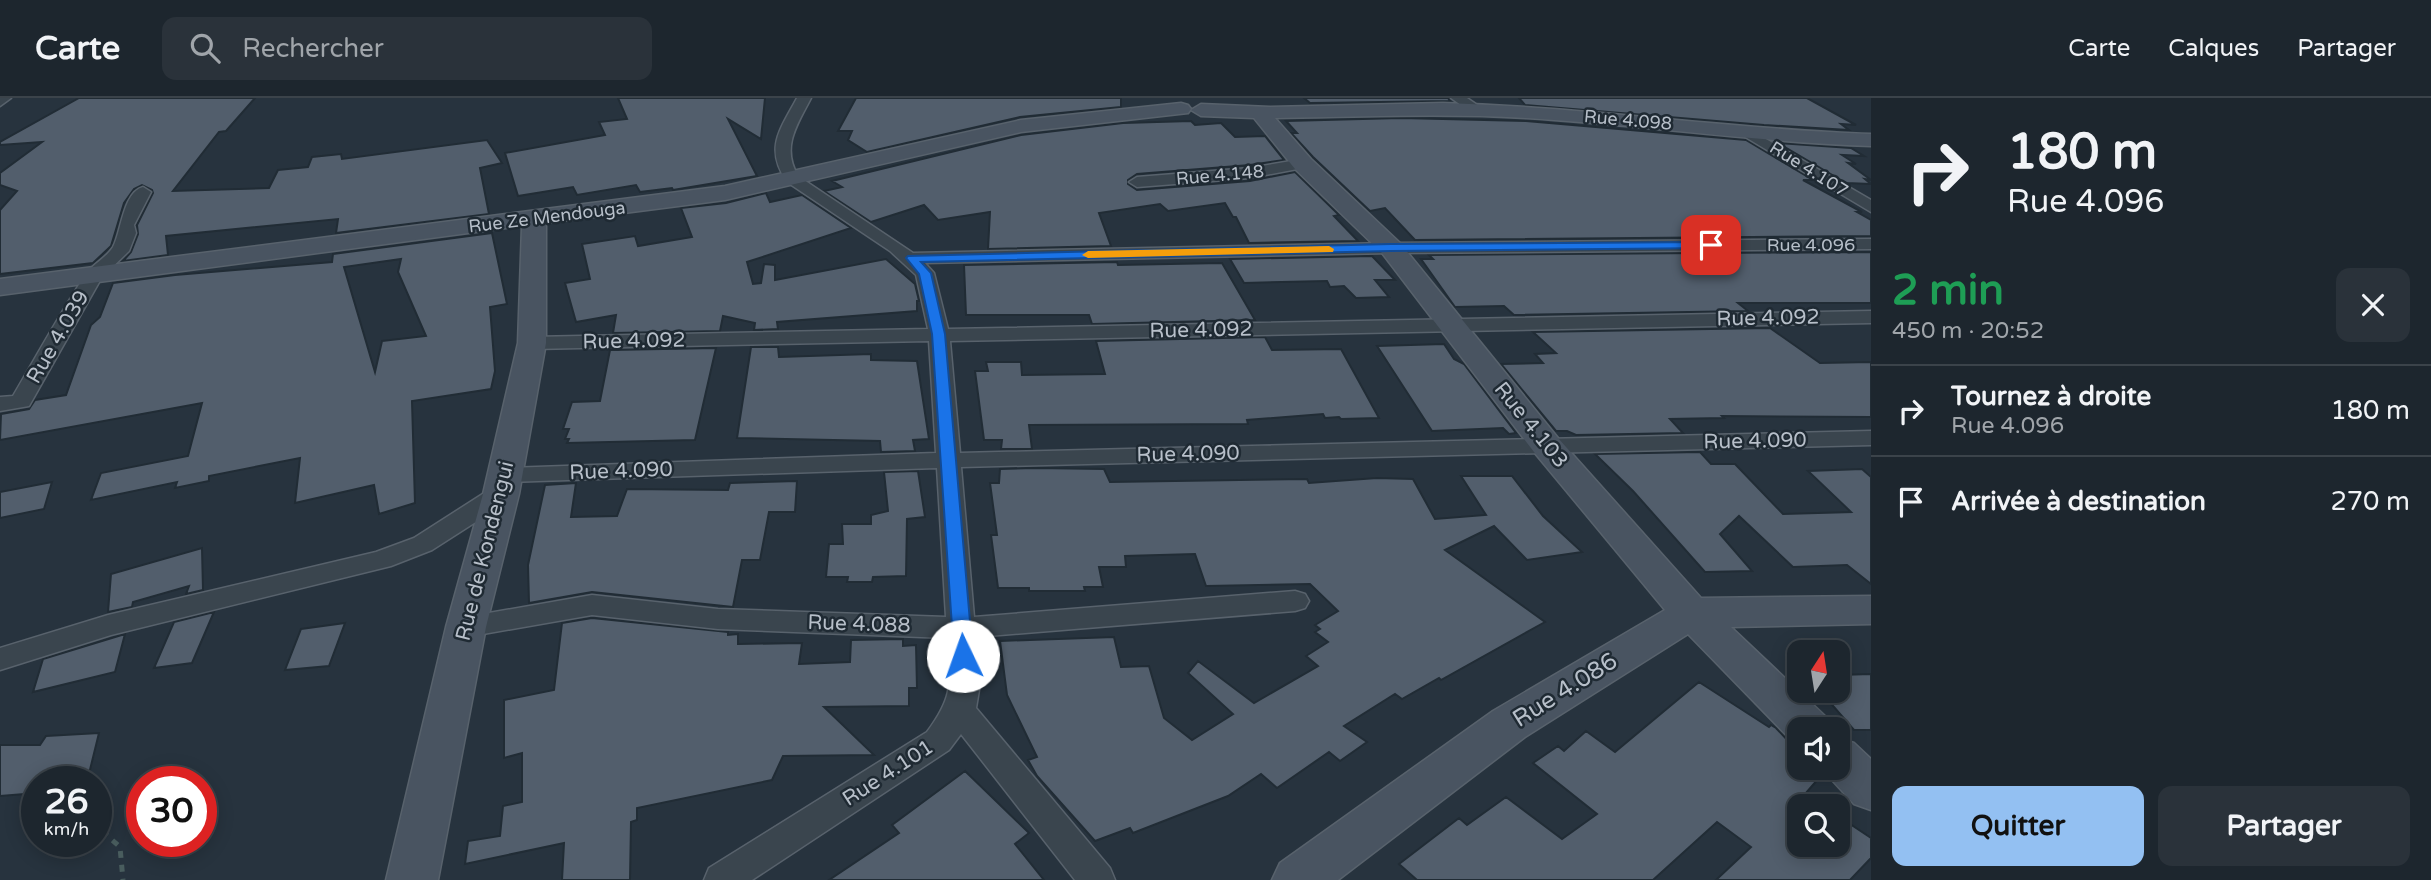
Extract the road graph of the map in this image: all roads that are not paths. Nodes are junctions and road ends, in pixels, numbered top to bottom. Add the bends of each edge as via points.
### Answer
1 (4, 98) edge
2 (804, 98) edge
3 (1458, 98) edge
4 (0, 102) edge
5 (1195, 102) edge
6 (1476, 109) junction
7 (1260, 114) junction
8 (1747, 132) junction
9 (1871, 140) edge
10 (1303, 164) junction
11 (792, 179) junction
12 (1137, 182) dead end
13 (143, 192) dead end
14 (1871, 207) edge
15 (534, 219) junction
16 (1871, 244) edge
17 (1391, 248) junction
18 (912, 258) junction
19 (95, 274) junction
20 (0, 287) edge
21 (1871, 317) edge
22 (1451, 327) junction
23 (939, 334) junction
24 (532, 343) junction
25 (10, 403) edge
26 (1871, 438) edge
27 (1546, 445) junction
28 (950, 460) junction
29 (503, 484) junction
30 (1296, 601) dead end
31 (1871, 610) edge
32 (1691, 613) junction
33 (466, 627) junction
34 (962, 628) junction
35 (0, 659) edge
36 (960, 711) junction
37 (1797, 717) edge
38 (1850, 769) edge
39 (1871, 790) edge
40 (412, 880) edge
41 (722, 880) edge
42 (1097, 880) edge
43 (1298, 880) edge

1 - 4 street
2 - 11 street via 779,153
3 - 6 street
5 - 7 main road, Rue 4.098
5 - 11 main road, Rue Ze Mendouga via 978,134
6 - 7 main road, Rue 4.098
6 - 8 main road, Rue 4.098
7 - 10 main road, Rue 4.103
8 - 9 main road, Rue 4.098
8 - 14 street, Rue 4.107
10 - 12 street, Rue 4.148
10 - 17 main road, Rue 4.103
11 - 15 main road, Rue Ze Mendouga via 725,193
11 - 18 street, Rue 4.101
13 - 19 street, Rue 4.039 via 120,251
15 - 19 main road, Rue Ze Mendouga
15 - 24 main road, Rue de Kondengui
16 - 17 street, Rue 4.096
17 - 18 street, Rue 4.096
17 - 22 main road, Rue 4.103
18 - 23 street, Rue 4.101 via 925,273
19 - 20 main road, Rue Ze Mendouga
19 - 25 street, Rue 4.039
21 - 22 street, Rue 4.092
22 - 23 street, Rue 4.092
22 - 27 main road, Rue 4.103
23 - 24 street, Rue 4.092
23 - 28 street, Rue 4.101
24 - 29 main road, Rue de Kondengui
26 - 27 street, Rue 4.090
27 - 28 street, Rue 4.090
27 - 32 main road, Rue 4.103
28 - 29 street, Rue 4.090
28 - 34 street, Rue 4.101
29 - 33 main road, Rue de Kondengui
29 - 35 street via 423,544 382,560 108,625
30 - 34 street, Rue 4.088
31 - 32 main road
32 - 37 main road, Rue 4.103
32 - 43 main road, Rue 4.086 via 1509,724
33 - 34 street, Rue 4.088 via 592,605 718,619
33 - 40 main road, Rue de Kondengui
34 - 36 street, Rue 4.101 via 965,684
36 - 41 street, Rue 4.101 via 938,741
36 - 42 street
38 - 39 main road

